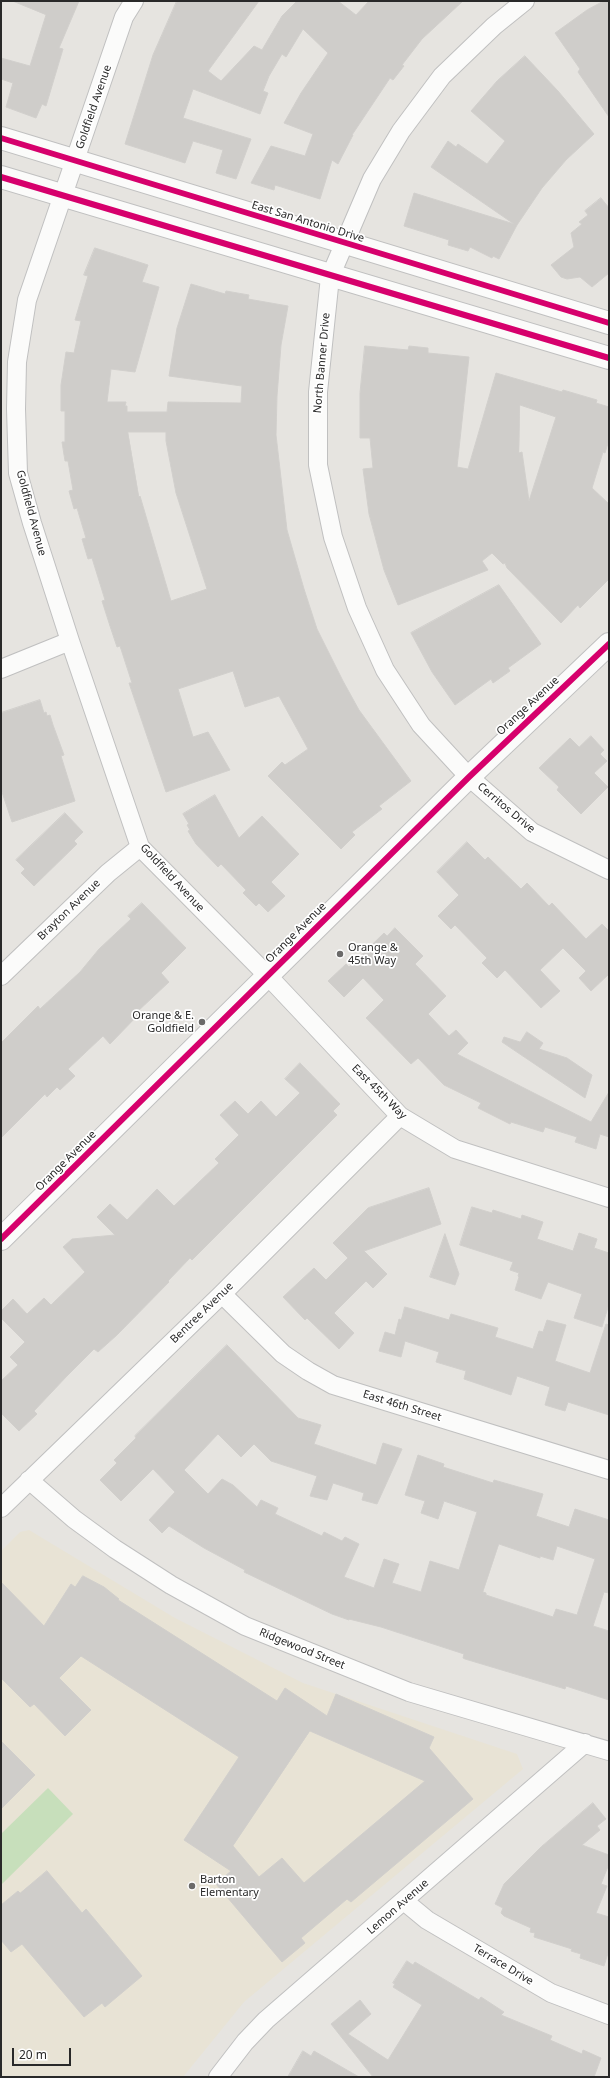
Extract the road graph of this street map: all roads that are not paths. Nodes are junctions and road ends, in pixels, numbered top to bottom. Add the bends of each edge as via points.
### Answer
1 (134, 1) edge
2 (525, 1) edge
3 (1, 138) edge
4 (76, 160) junction
5 (1, 178) edge
6 (63, 197) junction
7 (344, 244) junction
8 (330, 277) junction
9 (609, 323) edge
10 (609, 358) edge
11 (8, 411) edge
12 (70, 641) junction
13 (609, 644) edge
14 (1, 669) edge
15 (468, 777) junction
16 (140, 847) junction
17 (609, 870) edge
18 (1, 976) edge
19 (268, 976) junction
20 (400, 1116) junction
21 (609, 1198) edge
22 (1, 1239) edge
23 (222, 1294) junction
24 (609, 1470) edge
25 (29, 1480) junction
26 (1, 1508) edge
27 (585, 1743) junction
28 (609, 1751) edge
29 (404, 1901) junction
30 (609, 2015) edge
31 (218, 2077) edge

1 - 4 street, Goldfield Avenue via 124,17
2 - 7 street, North Banner Drive via 494,26 442,76 401,131 372,179
3 - 4 main road, East San Antonio Drive
4 - 6 street, Goldfield Avenue
4 - 7 main road, East San Antonio Drive
5 - 6 main road
6 - 8 main road
6 - 11 street, Goldfield Avenue via 27,300
7 - 8 street, North Banner Drive
7 - 9 main road, East San Antonio Drive
8 - 10 main road
8 - 15 street, North Banner Drive via 318,392 318,458 333,537 357,608 384,670 421,725
11 - 12 street, Goldfield Avenue via 18,473
12 - 14 street
12 - 16 street, Goldfield Avenue
13 - 15 main road, Orange Avenue
15 - 17 street, Cerritos Drive via 532,832
15 - 19 main road, Orange Avenue
16 - 18 street, Brayton Avenue via 108,873
16 - 19 street, Goldfield Avenue
19 - 20 street, East 45th Way
19 - 22 main road, Orange Avenue
20 - 21 street, East 45th Way via 455,1149
20 - 23 street, Bentree Avenue
23 - 24 street, East 46th Street via 283,1354 333,1385
23 - 25 street, Bentree Avenue
25 - 26 street, Bentree Avenue
25 - 27 street, Ridgewood Street via 74,1519 115,1549 171,1585 245,1626 409,1692
27 - 28 street, Ridgewood Street
27 - 29 street, Lemon Avenue
29 - 30 street, Terrace Drive via 427,1920 552,1993
29 - 31 street, Lemon Avenue via 266,2020

